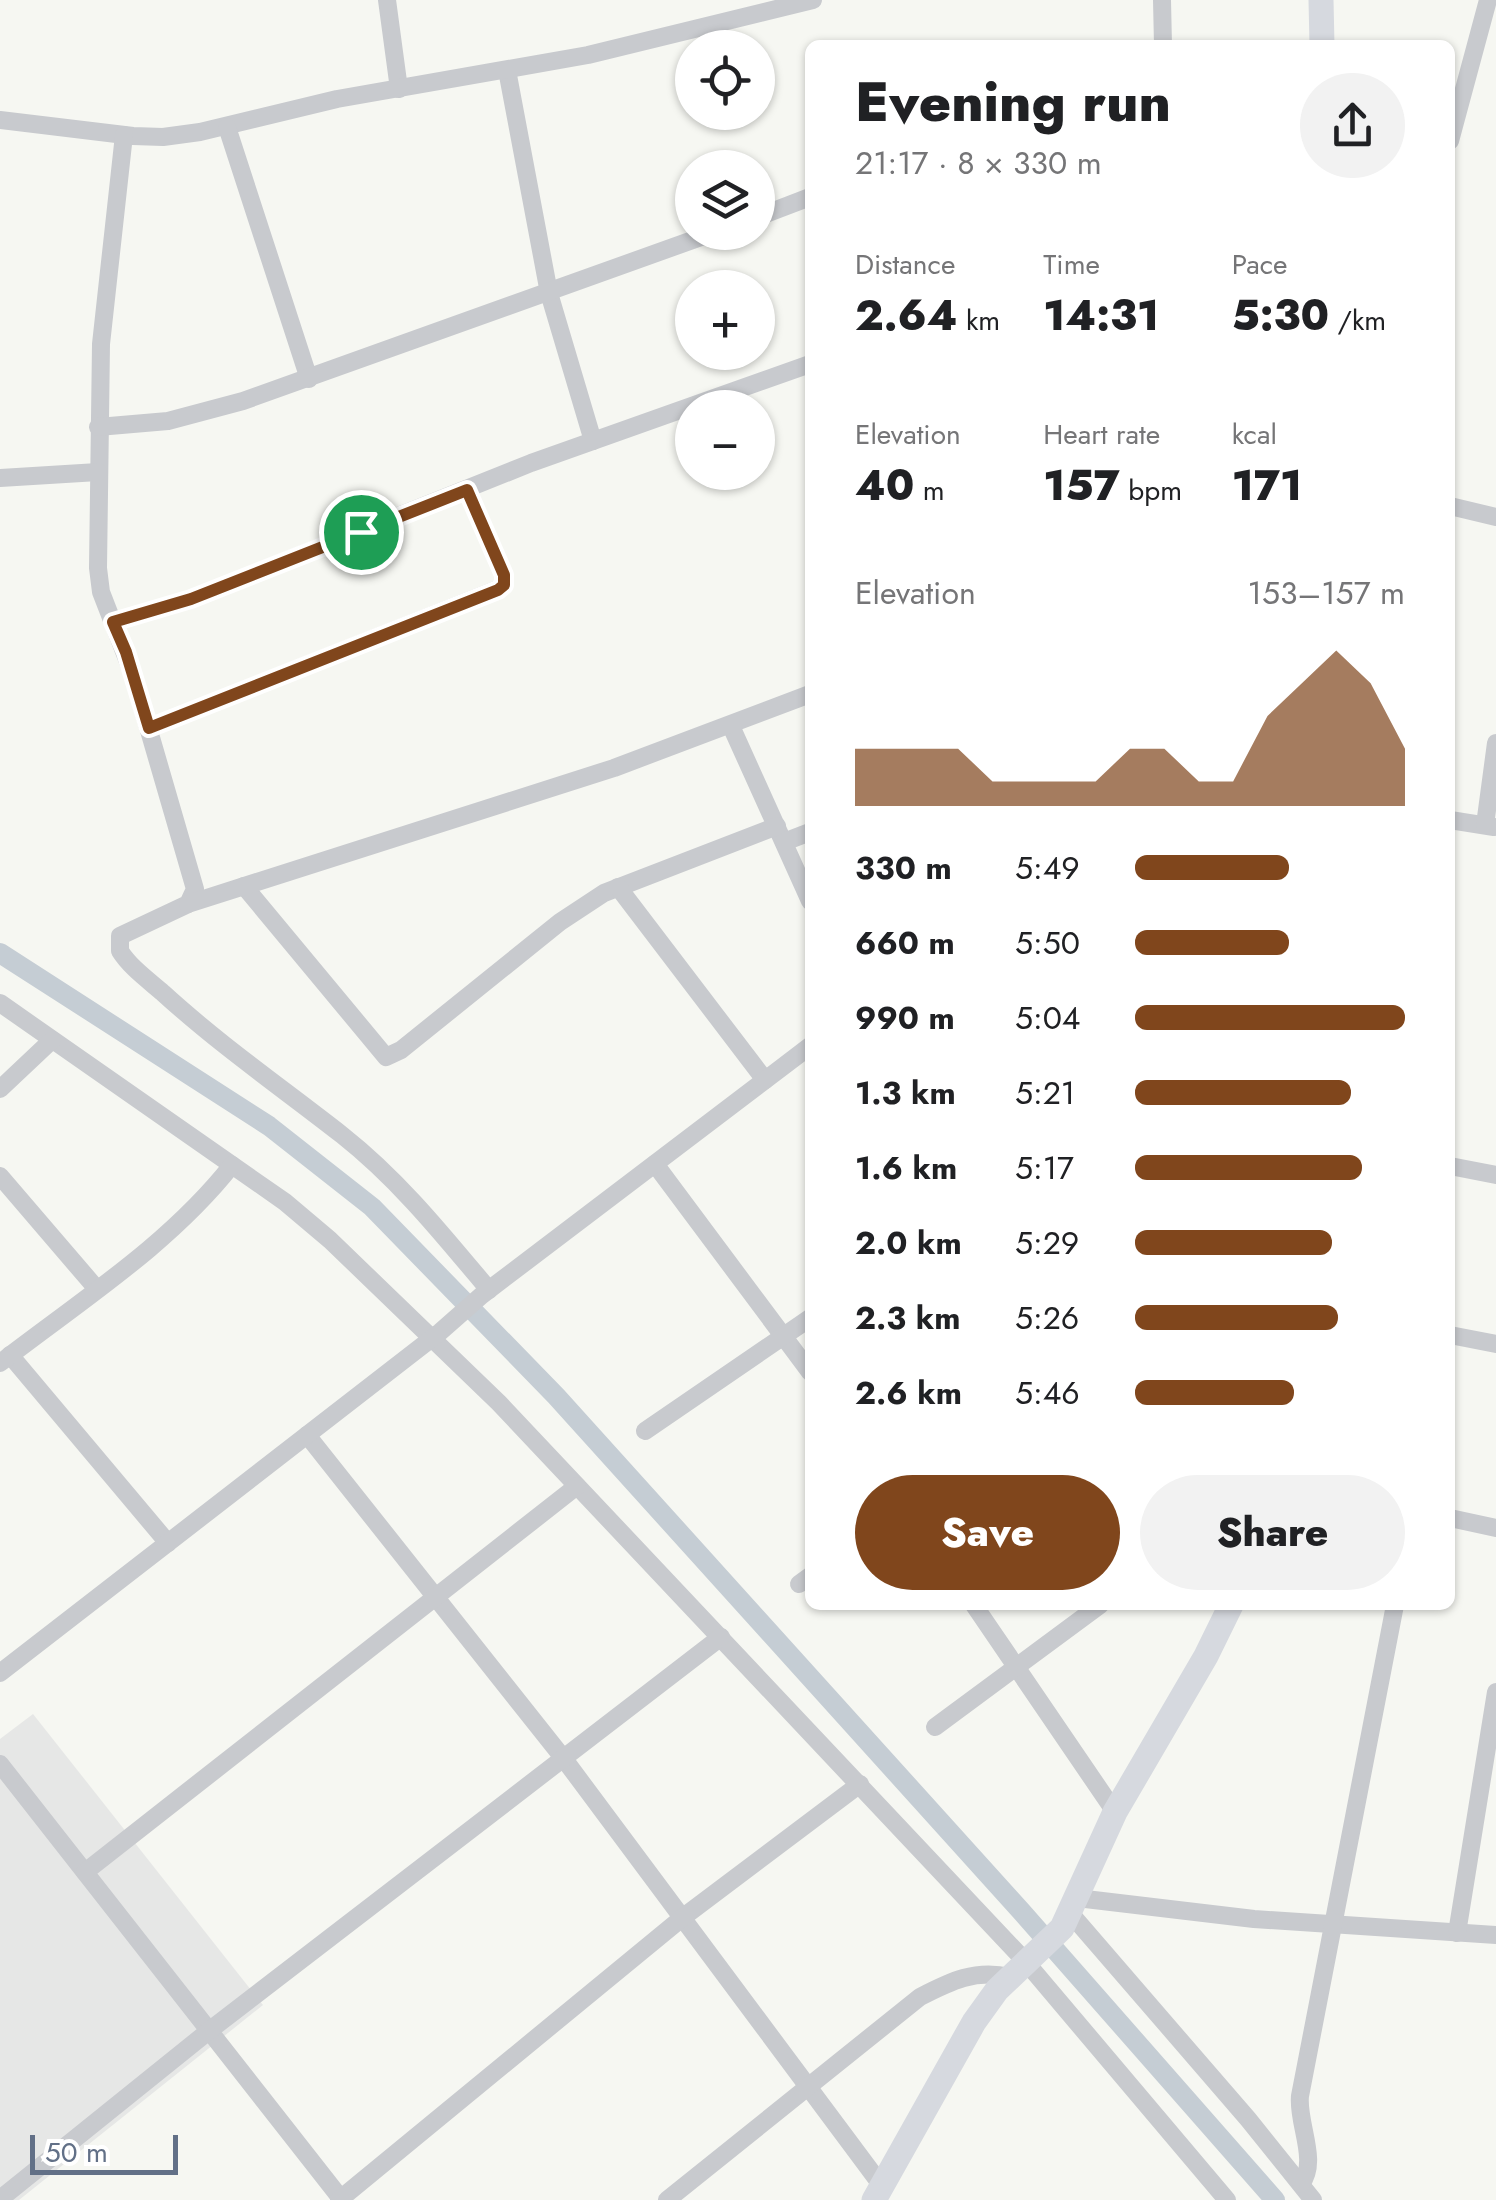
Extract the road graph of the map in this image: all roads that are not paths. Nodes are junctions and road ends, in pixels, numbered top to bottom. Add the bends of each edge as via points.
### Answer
1 (388, 0) edge
2 (814, 0) edge
3 (1162, 0) edge
4 (1321, 0) edge
5 (1488, 0) edge
6 (1163, 40) edge
7 (1322, 40) edge
8 (507, 70) junction
9 (399, 89) junction
10 (0, 120) edge
11 (1455, 122) edge
12 (227, 126) junction
13 (124, 135) junction
14 (805, 199) edge
15 (775, 210) edge
16 (675, 247) edge
17 (549, 293) junction
18 (805, 366) edge
19 (309, 379) junction
20 (98, 427) junction
21 (593, 441) junction
22 (98, 472) junction
23 (0, 478) edge
24 (467, 490) junction
25 (1455, 507) edge
26 (1496, 517) edge
27 (113, 622) junction
28 (805, 696) edge
29 (731, 726) junction
30 (149, 728) junction
31 (1496, 743) edge
32 (1455, 821) edge
33 (1490, 826) edge
34 (805, 832) edge
35 (780, 834) junction
36 (244, 886) junction
37 (618, 886) junction
38 (805, 890) edge
39 (188, 904) junction
40 (0, 1003) edge
41 (52, 1040) junction
42 (805, 1050) edge
43 (766, 1080) junction
44 (0, 1089) edge
45 (655, 1164) junction
46 (232, 1165) junction
47 (1455, 1167) edge
48 (1496, 1175) edge
49 (0, 1176) edge
50 (96, 1288) junction
51 (485, 1292) junction
52 (805, 1322) edge
53 (435, 1335) junction
54 (1455, 1336) edge
55 (784, 1337) junction
56 (1496, 1344) edge
57 (5, 1359) edge
58 (805, 1365) edge
59 (645, 1431) dead end
60 (306, 1435) junction
61 (577, 1486) junction
62 (1455, 1519) edge
63 (1496, 1528) edge
64 (168, 1542) junction
65 (435, 1597) junction
66 (977, 1610) edge
67 (1093, 1610) edge
68 (1229, 1610) edge
69 (1394, 1610) edge
70 (721, 1637) junction
71 (1015, 1666) junction
72 (0, 1672) edge
73 (1496, 1692) edge
74 (935, 1727) dead end
75 (564, 1759) junction
76 (0, 1764) edge
77 (860, 1784) junction
78 (1115, 1812) junction
79 (85, 1872) junction
80 (1070, 1913) junction
81 (682, 1918) junction
82 (1331, 1926) junction
83 (1458, 1932) junction
84 (1496, 1935) edge
85 (1024, 1963) junction
86 (210, 2030) junction
87 (808, 2086) junction
88 (1301, 2184) junction
89 (878, 2193) edge
90 (0, 2198) edge
91 (340, 2200) edge
92 (667, 2200) edge
93 (1226, 2200) edge
94 (1314, 2200) edge

1 - 9 street
2 - 8 street
3 - 6 street
4 - 7 street
5 - 11 street
8 - 9 street
8 - 17 street
9 - 12 street
10 - 13 street
12 - 13 street via 163,137
12 - 19 street
13 - 20 street
14 - 15 street
16 - 17 street
17 - 19 street
17 - 21 street
18 - 21 street
19 - 20 street via 168,421
20 - 22 street
21 - 24 street
22 - 23 street
22 - 27 street via 98,568
24 - 27 street via 191,599
24 - 30 street via 504,575 498,590
25 - 26 street
27 - 30 street
28 - 29 street
29 - 35 street
29 - 36 street
30 - 39 street via 194,882
31 - 33 street
32 - 33 street
34 - 35 street
35 - 37 street
35 - 38 street
36 - 37 street via 386,1056
36 - 39 street
37 - 43 street
39 - 51 street via 120,936 124,958 383,1171
40 - 41 street
41 - 44 street
41 - 46 street
42 - 43 street
43 - 45 street
45 - 51 street
45 - 55 street
46 - 50 street via 165,1237
46 - 53 street via 285,1202
47 - 48 street
49 - 50 street
50 - 57 street
51 - 53 street
52 - 55 street
53 - 60 street
53 - 61 street
54 - 56 street
55 - 58 street
55 - 59 street
57 - 64 street
60 - 64 street
60 - 65 street
61 - 65 street
61 - 70 street
62 - 63 street
64 - 72 street
65 - 75 street
65 - 79 street
66 - 71 street
67 - 71 street
68 - 78 street
69 - 82 street
70 - 75 street
70 - 77 street
71 - 74 street
71 - 78 street
73 - 83 street
75 - 81 street
75 - 86 street
76 - 79 street
77 - 81 street
77 - 85 street
78 - 80 street
79 - 86 street
80 - 82 street
80 - 85 street
80 - 88 street
81 - 87 street
81 - 91 street
82 - 83 street
82 - 88 street via 1300,2096 1308,2163
83 - 84 street
85 - 87 street via 966,1975 920,1997
85 - 89 street via 974,2022
85 - 93 street
86 - 90 street
86 - 91 street
87 - 89 street
87 - 92 street
88 - 94 street

